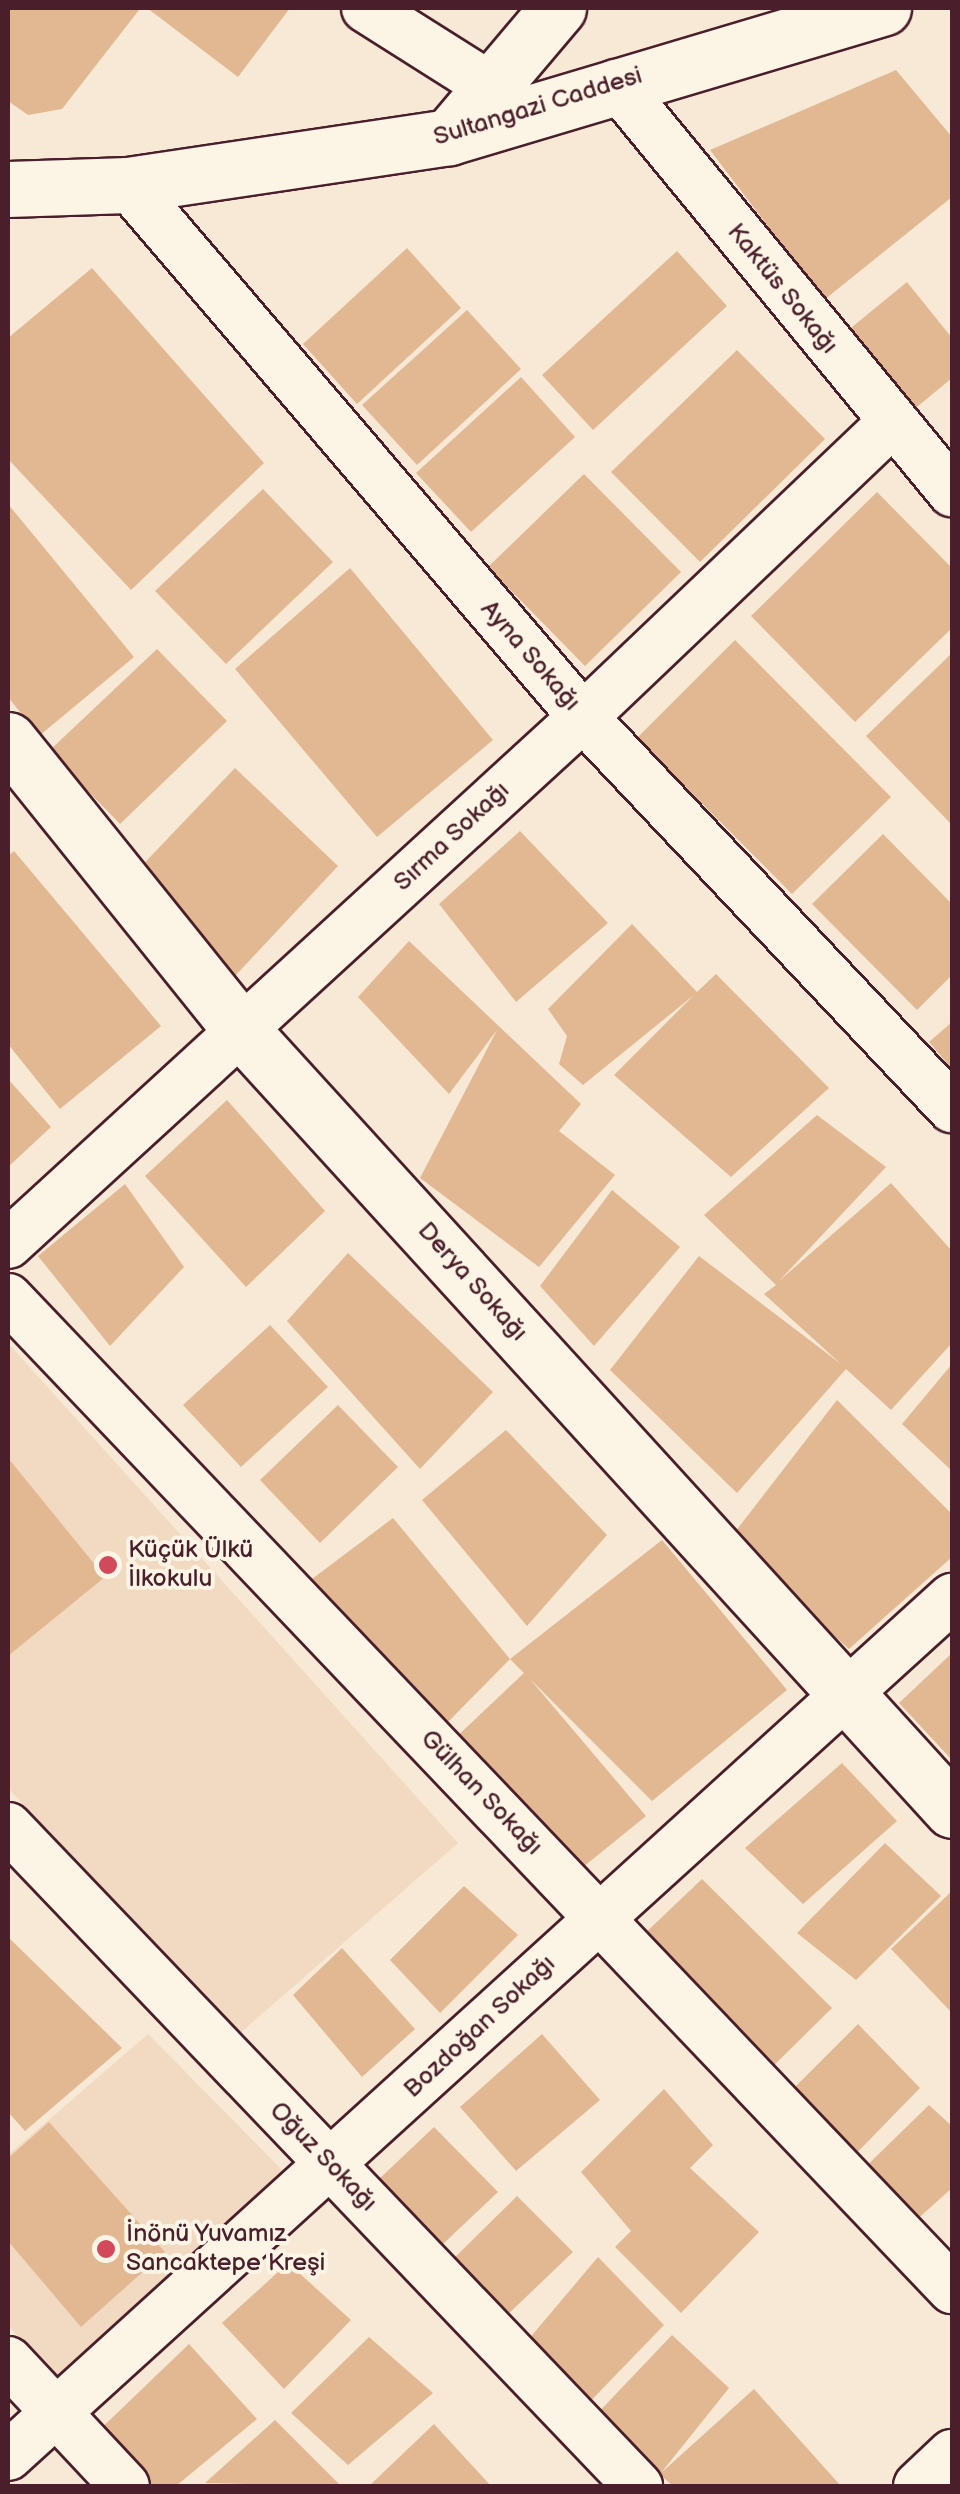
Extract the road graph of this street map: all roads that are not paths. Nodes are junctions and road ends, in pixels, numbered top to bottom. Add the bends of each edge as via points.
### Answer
1 (366, 8) edge
2 (558, 8) edge
3 (884, 8) edge
4 (616, 84) junction
5 (491, 87) junction
6 (449, 137) junction
7 (128, 186) junction
8 (8, 189) edge
9 (892, 423) junction
10 (952, 492) edge
11 (583, 717) junction
12 (8, 740) edge
13 (242, 1030) junction
14 (952, 1108) edge
15 (8, 1244) edge
16 (8, 1298) edge
17 (952, 1598) edge
18 (846, 1691) junction
19 (952, 1810) edge
20 (8, 1827) edge
21 (599, 1916) junction
22 (333, 2167) junction
23 (952, 2289) edge
24 (8, 2361) edge
25 (54, 2414) junction
26 (952, 2454) edge
27 (8, 2456) edge
28 (125, 2486) edge
29 (638, 2486) edge
30 (918, 2486) edge

1 - 5 street
2 - 5 street
3 - 4 street, Sultangazi Caddesi
4 - 6 street, Sultangazi Caddesi
4 - 9 street, Kaktüs Sokağı
5 - 6 street
6 - 7 street, Sultangazi Caddesi
7 - 8 street, Sultangazi Caddesi
7 - 11 street, Ayna Sokağı
9 - 10 street, Kaktüs Sokağı
9 - 11 street, Sırma Sokağı
11 - 13 street, Sırma Sokağı
11 - 14 street, Ayna Sokağı
12 - 13 street, Derya Sokağı
13 - 15 street, Sırma Sokağı
13 - 18 street, Derya Sokağı
16 - 21 street, Gülhan Sokağı
17 - 18 street, Bozdoğan Sokağı
18 - 19 street, Derya Sokağı
18 - 21 street, Bozdoğan Sokağı
20 - 22 street, Oğuz Sokağı
21 - 22 street, Bozdoğan Sokağı
21 - 23 street, Gülhan Sokağı
22 - 25 street, Bozdoğan Sokağı
22 - 29 street, Oğuz Sokağı
24 - 25 street
25 - 27 street, Bozdoğan Sokağı
25 - 28 street
26 - 30 street

